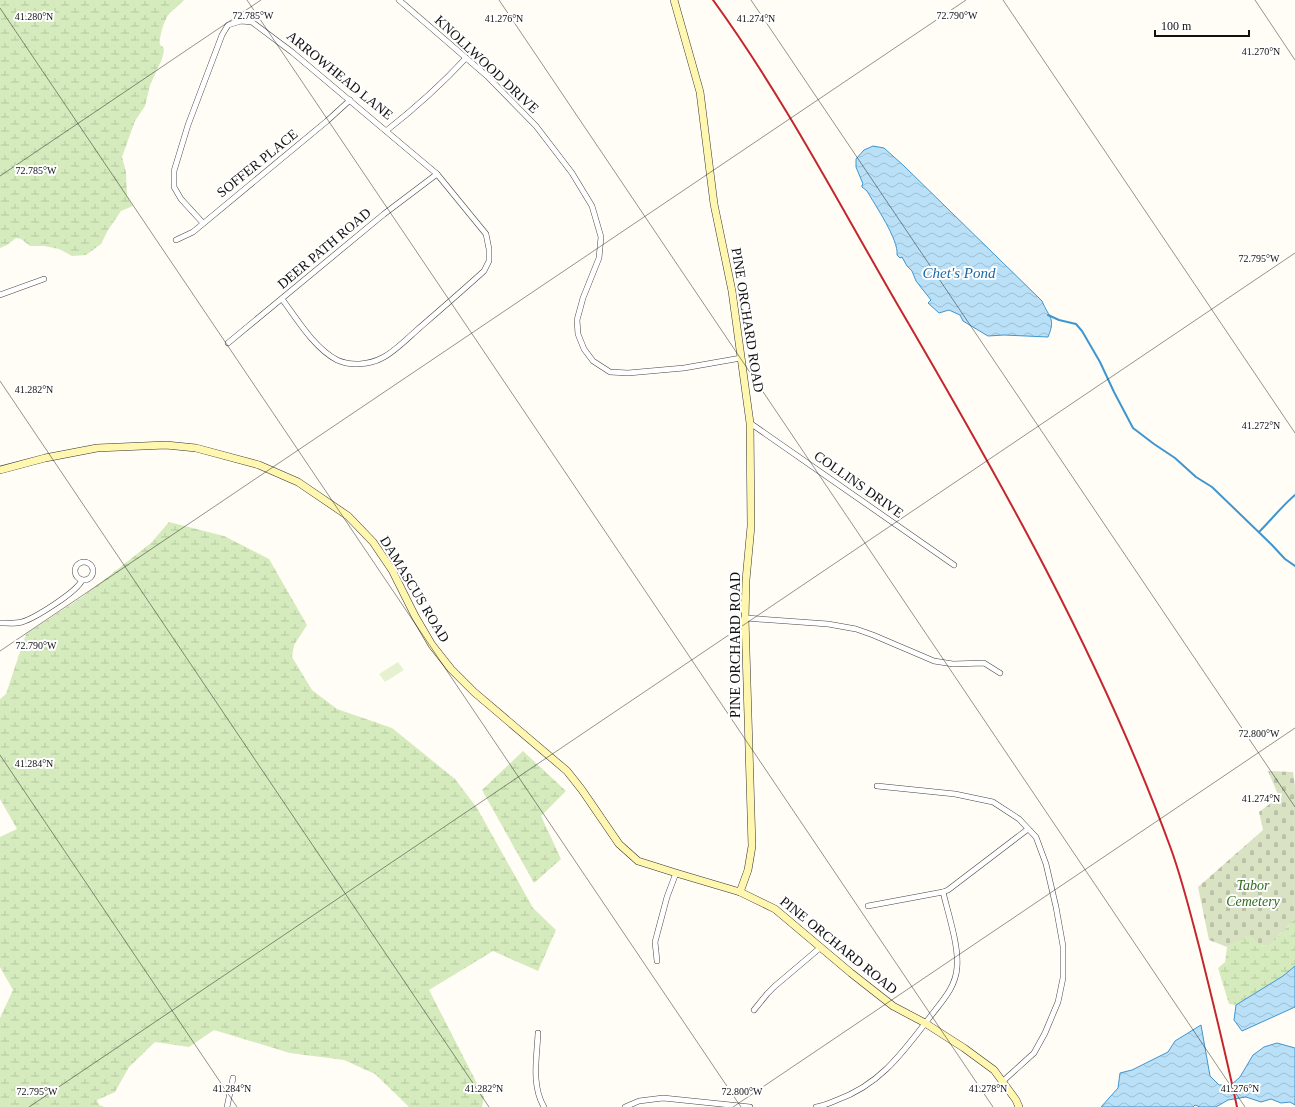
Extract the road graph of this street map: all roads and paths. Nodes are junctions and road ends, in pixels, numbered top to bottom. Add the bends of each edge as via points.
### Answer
1 (399, 0) edge
2 (674, 0) edge
3 (466, 58) junction
4 (350, 100) junction
5 (386, 131) junction
6 (437, 174) junction
7 (203, 223) junction
8 (176, 240) dead end
9 (44, 279) dead end
10 (0, 295) edge
11 (282, 299) junction
12 (228, 343) dead end
13 (741, 358) junction
14 (750, 423) junction
15 (0, 470) edge
16 (954, 565) dead end
17 (82, 580) dead end
18 (745, 618) junction
19 (0, 623) edge
20 (1000, 673) dead end
21 (877, 786) dead end
22 (1028, 829) junction
23 (676, 873) junction
24 (740, 892) junction
25 (942, 892) junction
26 (868, 906) dead end
27 (821, 947) junction
28 (657, 961) dead end
29 (754, 1010) dead end
30 (925, 1023) junction
31 (538, 1033) dead end
32 (233, 1078) dead end
33 (1002, 1082) junction
34 (227, 1107) edge
35 (544, 1107) edge
36 (625, 1107) edge
37 (750, 1107) edge
38 (816, 1107) edge
39 (1019, 1107) edge

1 - 3 street, KNOLLWOOD DRIVE
2 - 13 street, PINE ORCHARD ROAD via 700,92 714,204 732,291
3 - 5 street, ARROWHEAD LANE
3 - 13 street, KNOLLWOOD DRIVE via 536,126 572,173 592,206 601,237 599,258 577,320 578,334 584,349 593,361 610,372 628,373 684,368
4 - 5 street, ARROWHEAD LANE
4 - 7 street, SOFFER PLACE
4 - 7 street, ARROWHEAD LANE via 252,22 241,21 228,25 188,125 174,171 174,187 181,199
5 - 6 street
6 - 11 street, DEER PATH ROAD via 384,214
6 - 11 street via 486,234 489,261 484,271 406,340 383,358 371,363 356,364 338,360 323,350
7 - 8 street, SOFFER PLACE via 193,232
9 - 10 street
11 - 12 street, DEER PATH ROAD
13 - 14 street, PINE ORCHARD ROAD
14 - 16 street, COLLINS DRIVE
14 - 18 street, PINE ORCHARD ROAD via 751,526
15 - 23 street, DAMASCUS ROAD via 97,448 166,445 196,448 260,465 298,482 348,516 373,542 392,570 414,616 441,657 474,692 566,771 619,844 638,861
17 - 19 street via 72,592 36,616 21,622
18 - 20 street via 828,624 856,629 934,661 953,664 984,663
18 - 24 street, PINE ORCHARD ROAD via 752,846 748,870
21 - 22 street via 955,794 993,802 1019,819
22 - 25 street
22 - 33 street via 1036,837 1048,872 1063,946 1063,978 1058,1002 1034,1053
23 - 24 street, DAMASCUS ROAD
23 - 28 street via 655,942
24 - 27 street, PINE ORCHARD ROAD via 775,909
25 - 26 street
25 - 30 street via 956,949 957,967 952,988
27 - 29 street via 775,986
27 - 30 street, PINE ORCHARD ROAD via 893,1006
30 - 33 street, PINE ORCHARD ROAD via 994,1070
30 - 38 street via 900,1056 868,1085 852,1095
31 - 35 street via 536,1075 538,1094
32 - 34 street
33 - 39 street, PINE ORCHARD ROAD
36 - 37 street via 639,1101 663,1098

